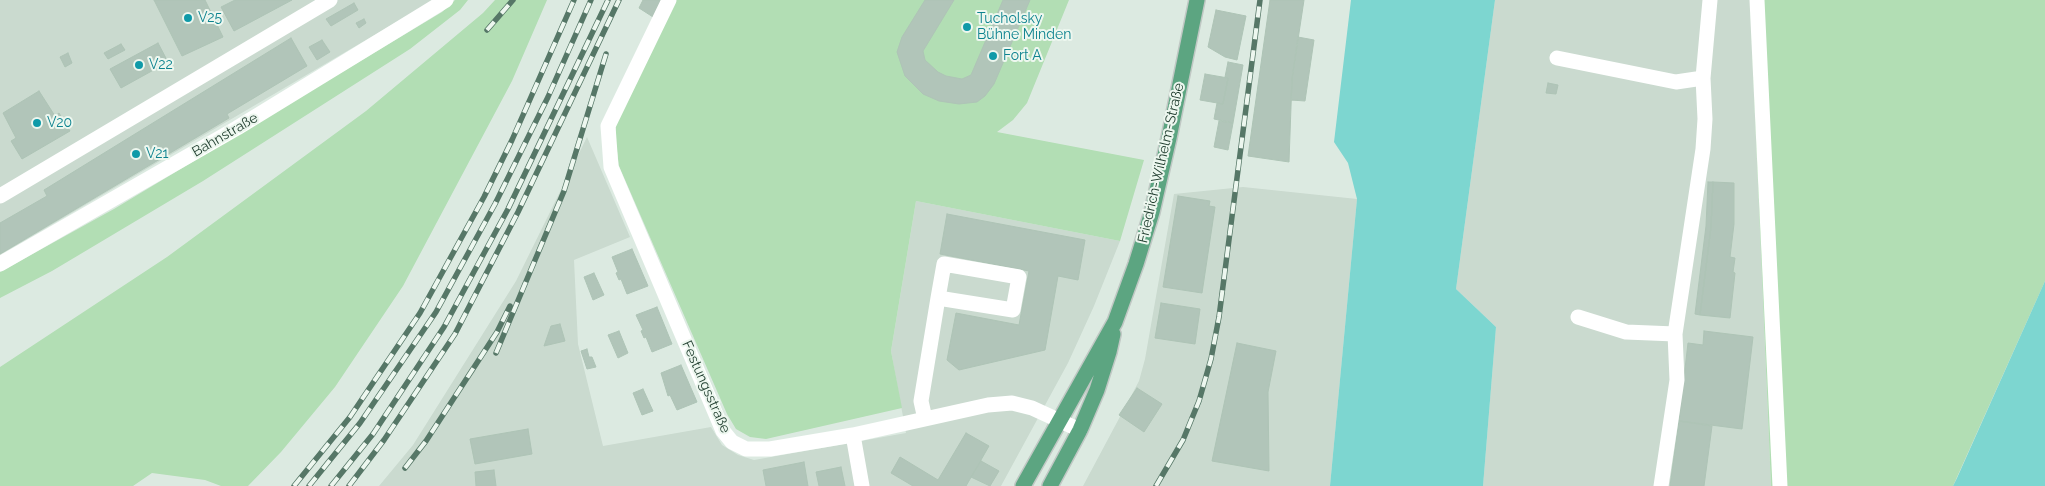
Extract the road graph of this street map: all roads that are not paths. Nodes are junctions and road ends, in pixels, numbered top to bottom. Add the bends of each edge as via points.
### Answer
1 (330, 0) edge
2 (446, 0) edge
3 (669, 0) edge
4 (1197, 0) edge
5 (1710, 0) edge
6 (1757, 0) edge
7 (1557, 58) dead end
8 (1703, 78) junction
9 (0, 196) edge
10 (0, 264) edge
11 (938, 298) junction
12 (1578, 317) dead end
13 (1114, 322) junction
14 (1675, 334) junction
15 (925, 419) junction
16 (1059, 420) junction
17 (1080, 430) junction
18 (853, 435) junction
19 (862, 486) edge
20 (1023, 486) edge
21 (1050, 486) edge
22 (1662, 486) edge
23 (1780, 486) edge

1 - 9 street
2 - 10 street, Bahnstraße via 237,128
3 - 18 street, Festungsstraße via 608,126 612,167 719,422 732,442 746,449
4 - 13 main road, Friedrich-Wilhelm-Straße via 1152,212
5 - 8 street
6 - 23 street
7 - 8 street via 1676,82
8 - 14 street via 1703,149
11 - 11 street via 1013,310 1019,278 944,264
11 - 15 street via 921,401
12 - 14 street via 1626,332
13 - 16 main road, Friedrich-Wilhelm-Straße
13 - 17 main road, Friedrich-Wilhelm-Straße via 1109,352
14 - 22 street via 1677,380
15 - 16 street, Festungsstraße via 1012,403
15 - 18 street, Festungsstraße
16 - 17 street, Festungsstraße
16 - 20 main road, Friedrich-Wilhelm-Straße
17 - 21 main road, Friedrich-Wilhelm-Straße
18 - 19 street

